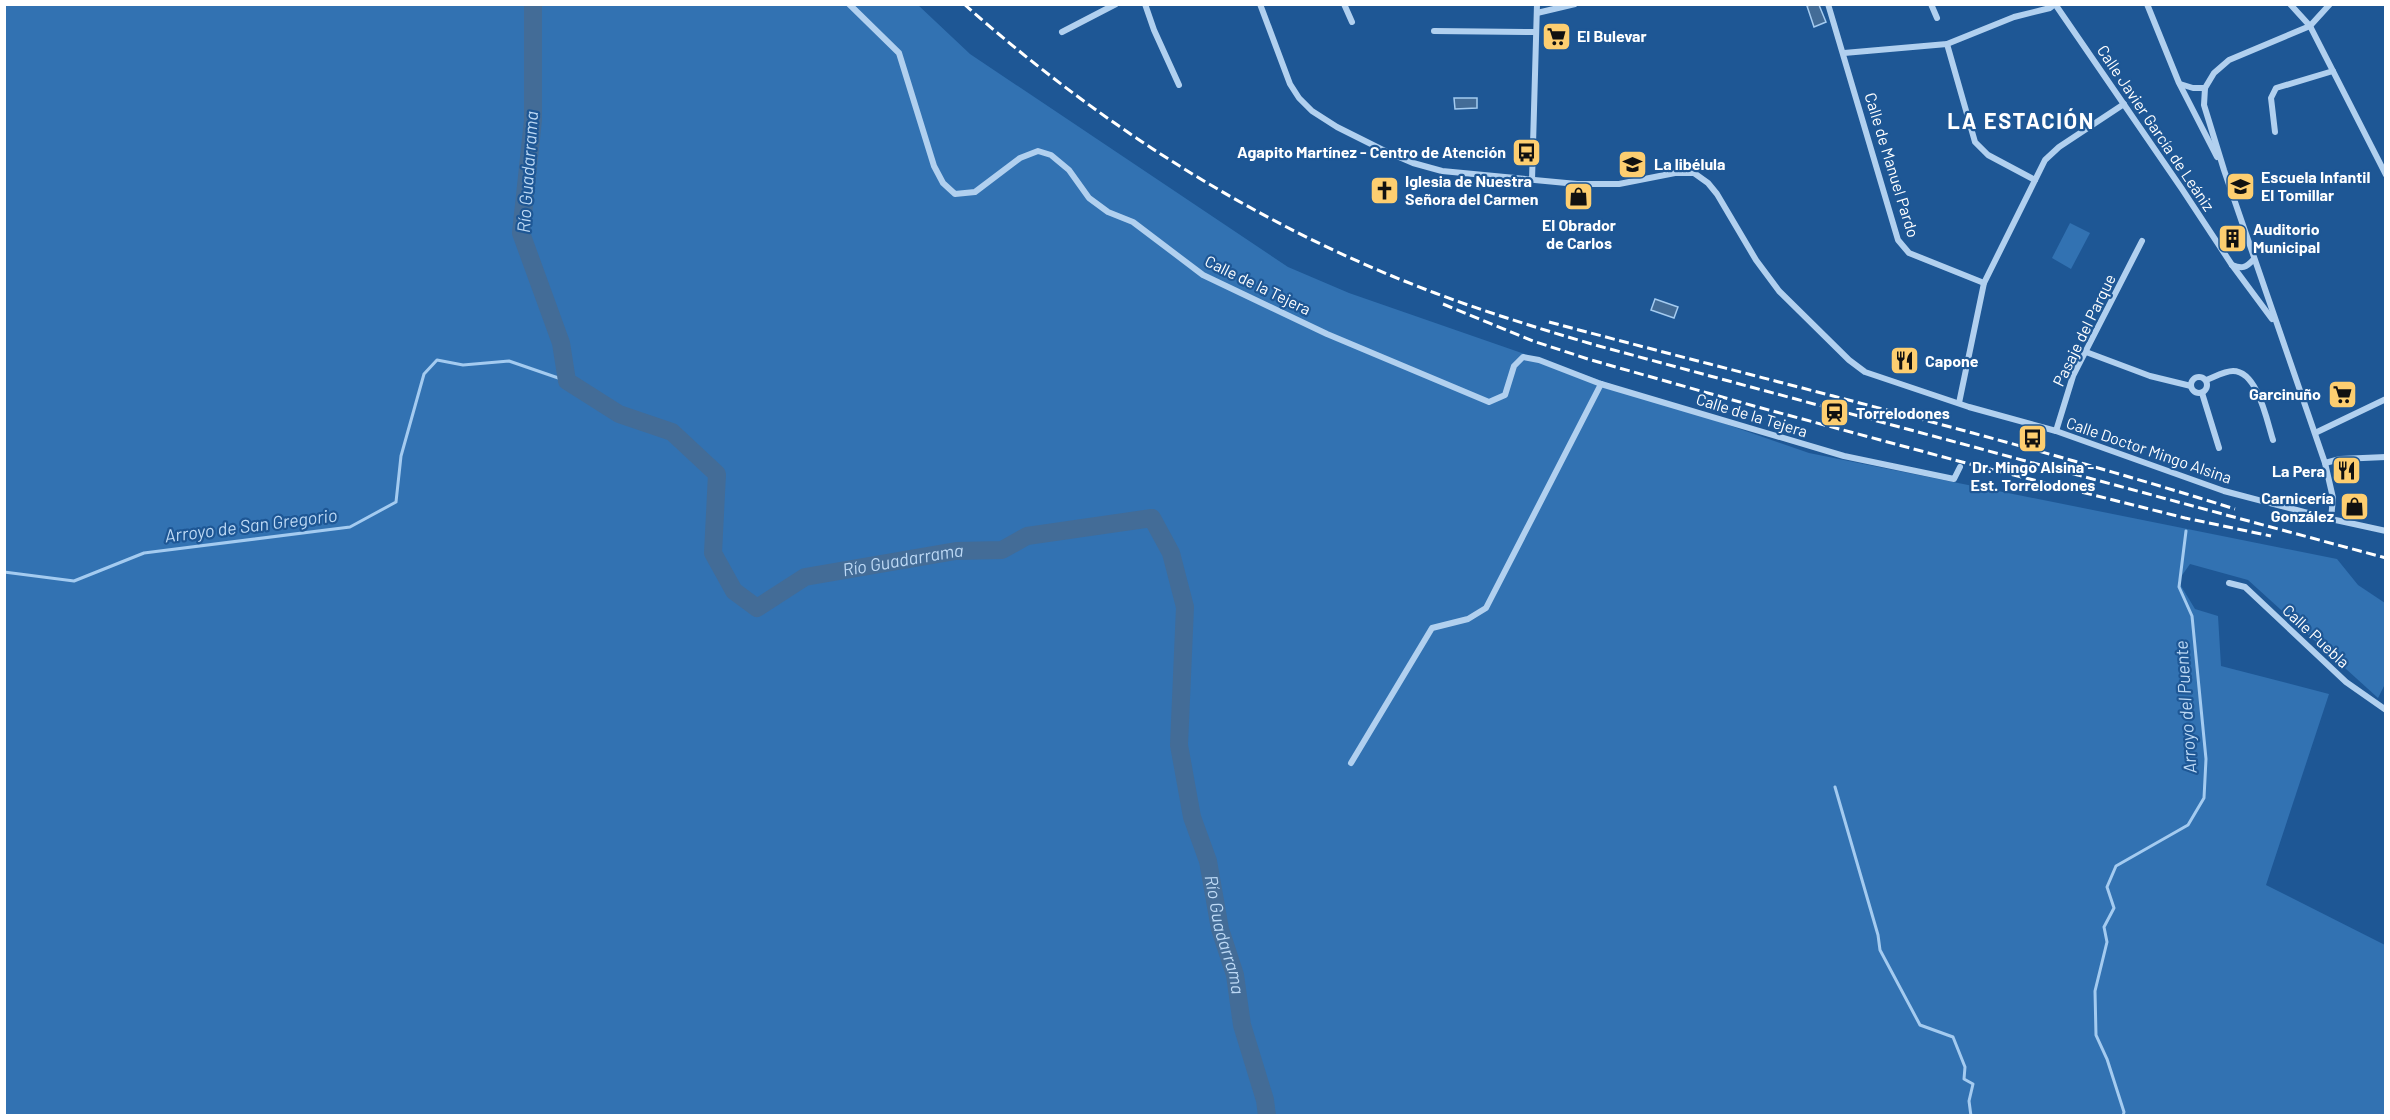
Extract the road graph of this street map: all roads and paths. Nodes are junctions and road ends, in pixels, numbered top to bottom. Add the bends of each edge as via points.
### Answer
1 (849, 4) edge
2 (1116, 4) edge
3 (1145, 4) edge
4 (1260, 4) edge
5 (1344, 4) edge
6 (1537, 4) edge
7 (1575, 4) edge
8 (1828, 4) edge
9 (1931, 4) edge
10 (2055, 4) edge
11 (2147, 4) edge
12 (2290, 4) edge
13 (2330, 4) edge
14 (1537, 13) junction
15 (1937, 18) dead end
16 (1352, 22) dead end
17 (2310, 26) junction
18 (1434, 31) dead end
19 (1062, 32) dead end
20 (1536, 32) junction
21 (1947, 44) junction
22 (1844, 53) junction
23 (2333, 70) junction
24 (2179, 83) junction
25 (1179, 85) dead end
26 (2205, 88) junction
27 (2124, 104) junction
28 (2275, 132) dead end
29 (2224, 170) junction
30 (2385, 175) edge
31 (1532, 180) junction
32 (2035, 180) junction
33 (2142, 242) dead end
34 (2254, 260) junction
35 (2232, 265) junction
36 (1984, 283) junction
37 (2276, 324) junction
38 (2086, 351) junction
39 (2206, 380) junction
40 (1601, 384) junction
41 (2191, 386) junction
42 (2202, 393) junction
43 (2385, 399) edge
44 (1959, 403) junction
45 (2056, 432) junction
46 (2315, 433) junction
47 (2273, 440) dead end
48 (2219, 448) dead end
49 (2385, 457) edge
50 (2325, 463) junction
51 (1960, 467) dead end
52 (2331, 519) junction
53 (2385, 531) edge
54 (2229, 583) dead end
55 (2385, 710) edge
56 (1351, 763) dead end

1 - 40 street, Calle de la Tejera via 899,53 934,166 955,194 975,192 1020,158 1038,151 1051,155 1069,170 1089,198 1108,212 1133,222 1203,275 1327,334 1489,402 1504,395 1514,366 1522,357
2 - 19 street
3 - 25 street
4 - 31 street via 1290,84 1312,111 1413,163 1442,171
5 - 16 street
6 - 14 street
7 - 14 street
8 - 22 street, Calle de Manuel Pardo
9 - 15 street
10 - 21 street
10 - 27 street, Calle Javier García de Leániz
11 - 24 street
12 - 17 street
13 - 17 street
14 - 20 street
17 - 23 street
17 - 26 street via 2229,60
18 - 20 street
20 - 31 street
21 - 22 street
21 - 32 street via 1975,142 1988,155
22 - 36 street, Calle de Manuel Pardo via 1898,240 1909,254
23 - 28 street via 2276,87 2271,98
23 - 30 street
24 - 26 street
24 - 29 street
26 - 29 street via 2204,105
27 - 32 street via 2051,153
27 - 35 street, Calle Javier García de Leániz
29 - 34 street
31 - 44 street, Calle Doctor Mingo Alsina via 1606,185 1695,173 1717,194 1779,291 1849,360 1865,372
32 - 36 street
33 - 38 street, Pasaje del Parque
34 - 35 street via 2241,268
34 - 37 street
35 - 37 street, Calle Javier García de Leániz
36 - 44 street
37 - 46 street
38 - 41 street via 2150,376
38 - 45 street, Pasaje del Parque via 2073,376
39 - 41 street via 2194,378
39 - 42 street via 2207,387
39 - 47 street via 2232,371 2250,380 2257,389
40 - 51 street, Calle de la Tejera via 1844,456 1954,479
40 - 56 street via 1486,608 1468,619 1432,628
41 - 42 street via 2194,392
42 - 48 street
43 - 46 street
44 - 45 street, Calle Doctor Mingo Alsina
45 - 52 street, Calle Doctor Mingo Alsina via 2224,491
46 - 50 street
49 - 50 street
50 - 52 street via 2333,498
52 - 53 street, Calle Doctor Mingo Alsina
54 - 55 street, Calle Puebla via 2245,587 2346,682

